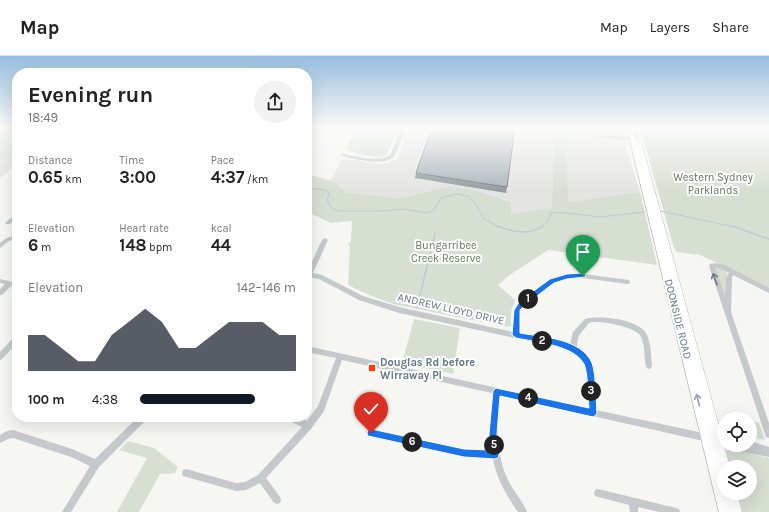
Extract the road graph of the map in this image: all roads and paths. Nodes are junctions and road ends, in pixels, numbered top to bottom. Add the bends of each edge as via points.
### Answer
1 (395, 148) edge
2 (636, 148) edge
3 (342, 155) dead end
4 (12, 219) edge
5 (8, 223) dead end
6 (12, 237) edge
7 (325, 240) dead end
8 (0, 246) edge
9 (312, 267) edge
10 (732, 272) junction
11 (312, 276) edge
12 (0, 281) edge
13 (627, 282) dead end
14 (10, 284) joint
15 (769, 290) edge
16 (0, 293) edge
17 (728, 312) junction
18 (516, 335) junction
19 (12, 344) edge
20 (573, 348) junction
21 (312, 350) edge
22 (340, 356) junction
23 (0, 357) edge
24 (649, 366) dead end
25 (496, 391) junction
26 (593, 413) junction
27 (312, 420) edge
28 (138, 422) edge
29 (300, 422) edge
30 (311, 422) edge
31 (308, 426) junction
32 (717, 431) edge
33 (371, 433) dead end
34 (769, 434) edge
35 (0, 439) edge
36 (717, 440) edge
37 (757, 448) edge
38 (757, 449) edge
39 (721, 452) edge
40 (769, 452) edge
41 (495, 455) junction
42 (96, 464) junction
43 (186, 473) dead end
44 (261, 478) junction
45 (598, 493) dead end
46 (277, 500) dead end
47 (733, 500) edge
48 (633, 501) junction
49 (66, 512) edge
50 (523, 512) edge
51 (634, 512) edge
52 (676, 512) edge
53 (725, 512) edge
54 (736, 512) edge

1 - 3 street via 388,160
2 - 32 main road, DOONSIDE ROAD
4 - 5 street
6 - 8 street
7 - 9 street
10 - 15 street
10 - 17 street via 729,278
17 -> 10 street via 722,301 712,266 717,265
11 - 18 street, ANDREW LLOYD DRIVE via 320,277 361,298 399,310
12 - 14 street
13 - 18 street via 583,276 552,281 522,303 517,310
14 - 16 street
17 - 34 street
18 - 20 street, ANDREW LLOYD DRIVE
19 - 23 street
20 - 24 street via 575,334 587,321 600,319 629,325 640,330 644,336
20 - 26 street via 583,356 588,365
21 - 22 street
22 - 25 street
22 - 27 street via 321,408
25 - 26 street
25 - 41 street via 493,434
26 - 36 street
28 - 42 street
29 - 31 street
30 - 31 street
31 - 44 street
33 - 41 street via 464,453
35 - 42 street via 13,434 72,453
37 - 40 street
38 - 40 street
39 - 53 main road, DOONSIDE ROAD
41 - 50 street via 504,483
42 - 49 street
43 - 44 street via 240,487
44 - 46 street
45 - 48 street
47 - 54 main road
48 - 51 street
48 - 52 street

